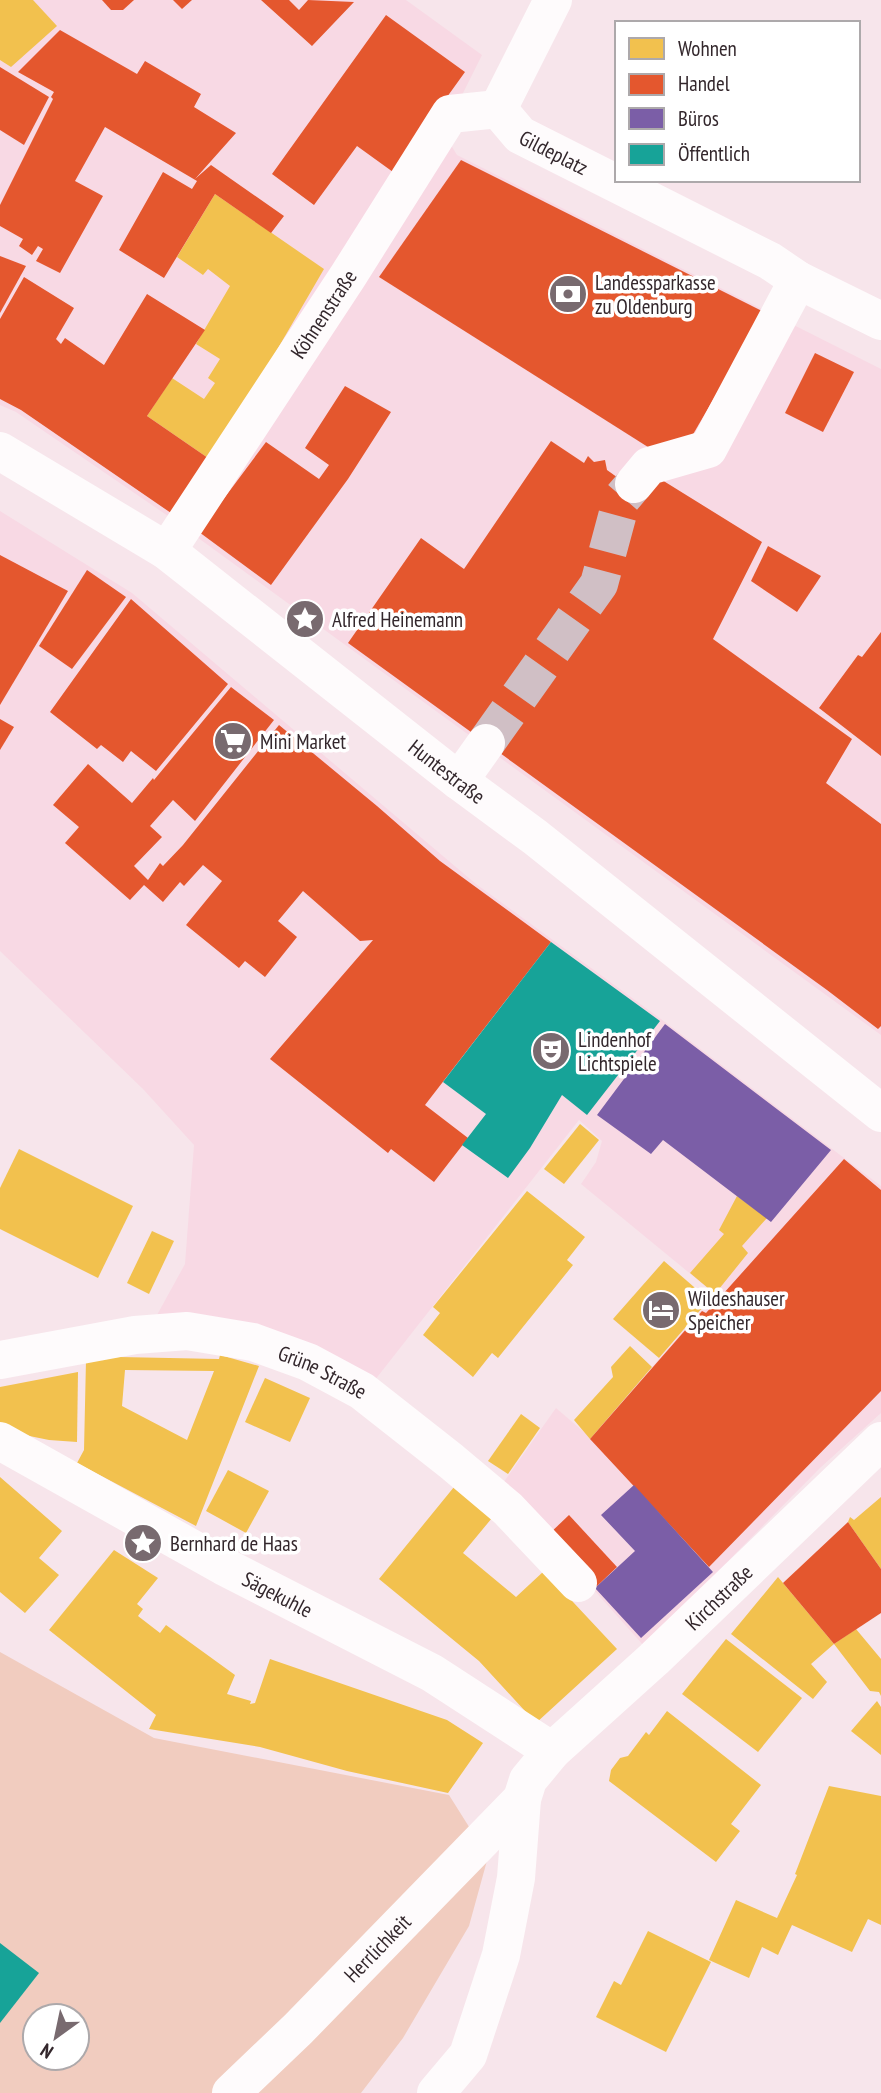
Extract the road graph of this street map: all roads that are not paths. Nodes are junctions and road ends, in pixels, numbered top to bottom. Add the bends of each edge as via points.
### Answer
1 (553, 0) edge
2 (498, 108) junction
3 (799, 280) junction
4 (881, 321) edge
5 (0, 451) edge
6 (634, 484) tunnel mouth
7 (167, 551) junction
8 (486, 743) tunnel mouth
9 (459, 780) junction
10 (881, 1113) edge
11 (0, 1360) edge
12 (0, 1441) edge
13 (881, 1441) edge
14 (578, 1583) dead end
15 (552, 1751) junction
16 (522, 1799) junction
17 (231, 2093) edge
18 (436, 2093) edge

1 - 2 street
2 - 3 street, Gildeplatz via 520,135
2 - 7 street, Köhnenstraße via 450,114
3 - 4 street, Gildeplatz
3 - 6 street via 708,449 649,466
5 - 7 street, Huntestraße
7 - 9 street, Huntestraße
8 - 9 street
9 - 10 street, Huntestraße
11 - 14 street, Grüne Straße via 135,1335 187,1331 253,1342 308,1362 362,1391 451,1461 508,1509
12 - 15 street, Sägekuhle via 223,1566 432,1673
13 - 15 street, Kirchstraße
15 - 16 street, Herrlichkeit via 528,1780
16 - 17 street, Herrlichkeit
16 - 18 street, Herrlichkeit via 516,1878 501,1955 468,2055

